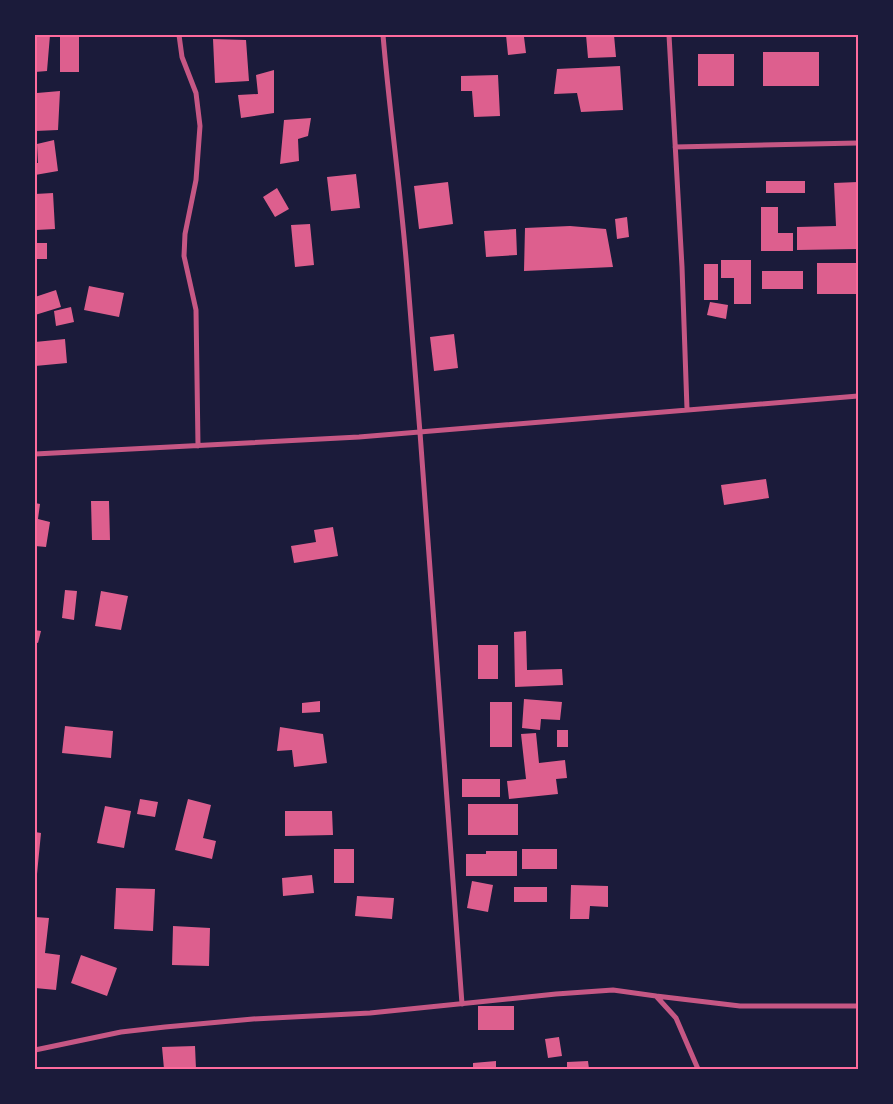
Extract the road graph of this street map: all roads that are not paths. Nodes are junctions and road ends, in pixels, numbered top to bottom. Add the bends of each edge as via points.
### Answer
1 (179, 35) edge
2 (383, 35) edge
3 (669, 35) edge
4 (858, 143) edge
5 (675, 147) junction
6 (858, 396) edge
7 (687, 409) junction
8 (421, 432) junction
9 (198, 446) junction
10 (35, 454) edge
11 (656, 996) junction
12 (462, 1004) junction
13 (858, 1006) edge
14 (35, 1050) edge
15 (698, 1069) edge

1 - 9 street via 182,57 196,93 200,126 196,180 184,256 196,310
2 - 8 street
3 - 5 street
4 - 5 street
5 - 7 street
6 - 7 street
7 - 8 street
8 - 9 street
8 - 12 street
9 - 10 street
11 - 12 street via 613,990
11 - 13 street via 740,1006
11 - 15 street via 676,1018
12 - 14 street via 166,1027 121,1032

